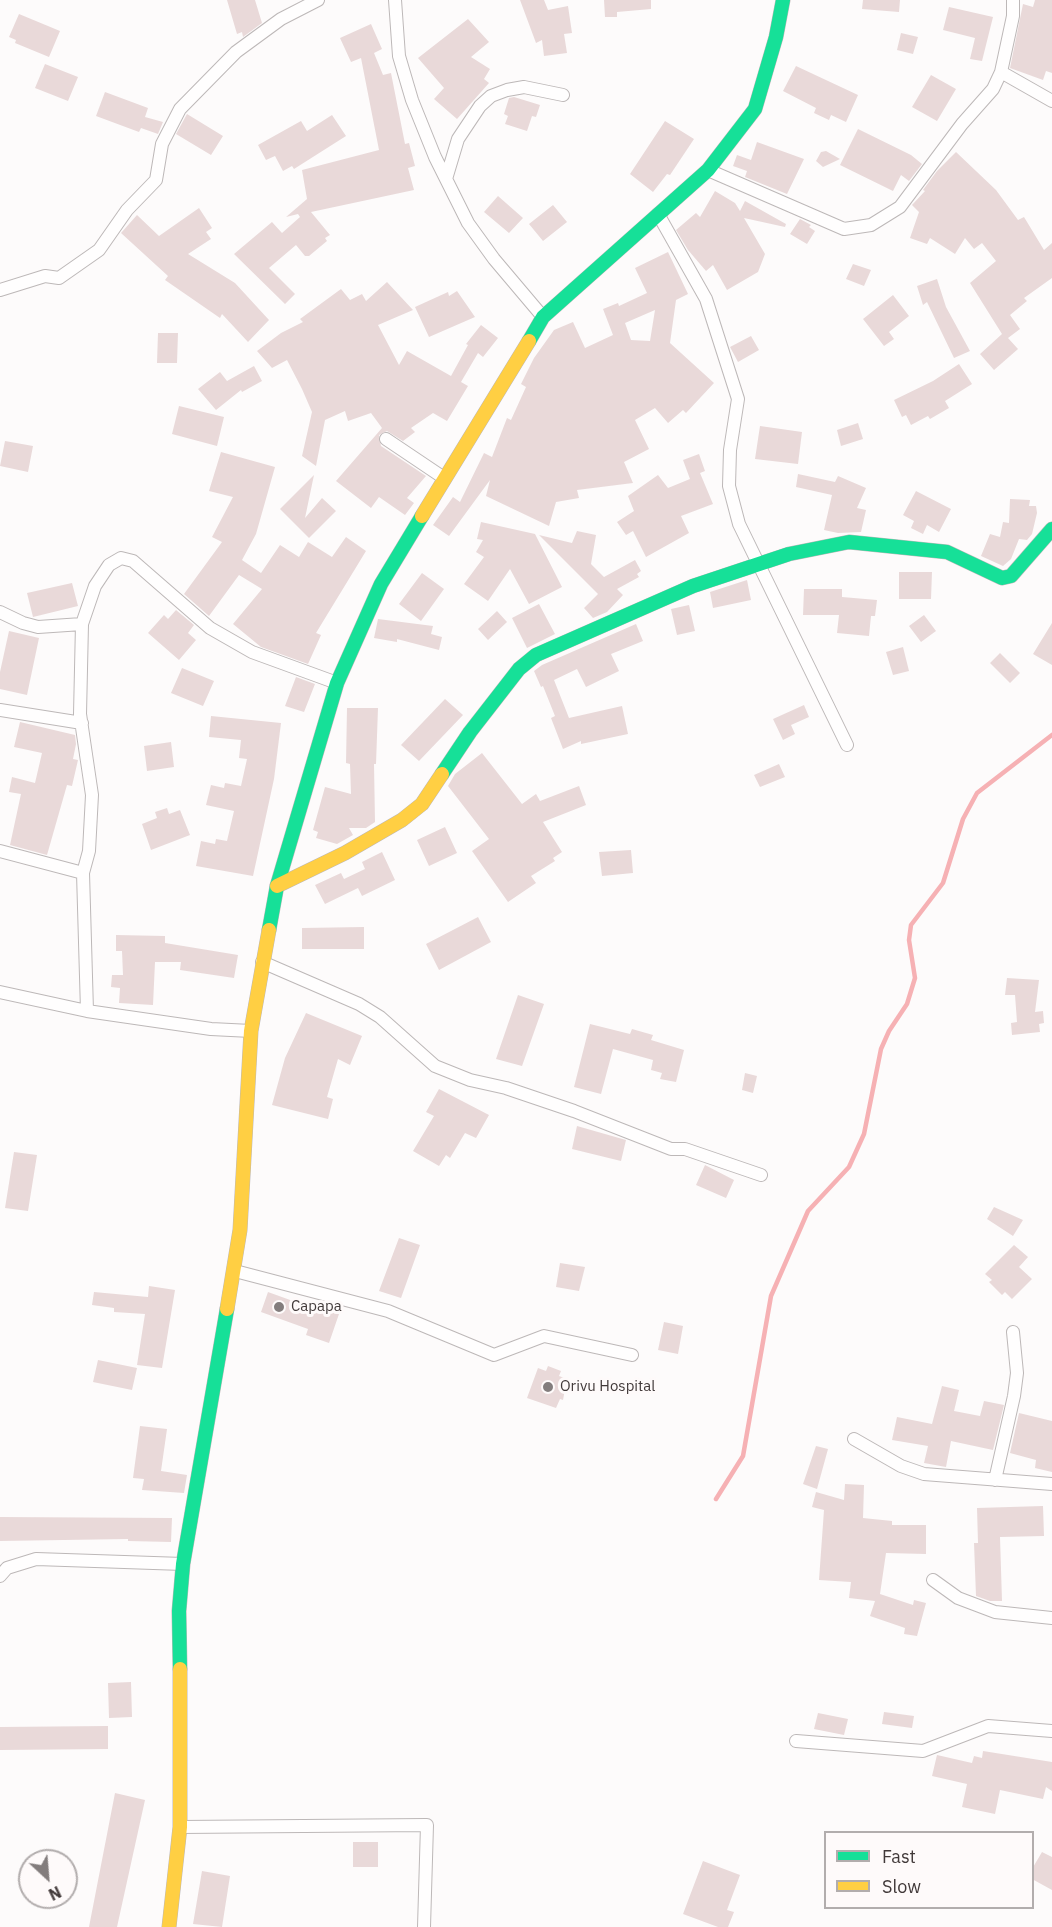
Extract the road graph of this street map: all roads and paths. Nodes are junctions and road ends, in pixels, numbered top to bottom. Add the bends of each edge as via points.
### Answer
1 (318, 0) edge
2 (395, 0) edge
3 (783, 0) edge
4 (1013, 0) edge
5 (1001, 72) junction
6 (563, 94) dead end
7 (1052, 101) edge
8 (708, 170) junction
9 (446, 178) junction
10 (658, 214) junction
11 (0, 290) edge
12 (543, 317) junction
13 (386, 439) dead end
14 (444, 478) junction
15 (1052, 529) edge
16 (758, 564) junction
17 (0, 612) edge
18 (82, 624) junction
19 (338, 683) junction
20 (0, 710) edge
21 (82, 723) junction
22 (847, 745) dead end
23 (0, 851) edge
24 (83, 873) junction
25 (277, 886) junction
26 (262, 962) junction
27 (0, 992) edge
28 (87, 1011) junction
29 (251, 1031) junction
30 (761, 1175) dead end
31 (235, 1271) junction
32 (1013, 1332) dead end
33 (632, 1355) dead end
34 (854, 1440) dead end
35 (995, 1480) junction
36 (1052, 1484) edge
37 (183, 1564) junction
38 (0, 1576) edge
39 (933, 1580) dead end
40 (1052, 1618) edge
41 (1052, 1731) edge
42 (796, 1741) dead end
43 (180, 1827) junction
44 (169, 1927) edge
45 (424, 1927) edge

1 - 11 street via 281,19 236,52 180,109 162,144 156,180 127,210 99,250 59,278 45,276
2 - 9 street via 399,56 412,100
3 - 8 street via 755,109
4 - 5 street
5 - 7 street
5 - 8 street via 993,89 900,207 871,225 844,229
6 - 9 street via 524,87 491,96 458,139
8 - 10 street
9 - 12 street via 468,223
10 - 12 street
10 - 16 street via 706,299 738,399 729,486 739,524
12 - 14 street
13 - 14 street
14 - 19 street via 381,584
15 - 16 street via 1011,576 1002,578 947,552 849,542
16 - 22 street
16 - 25 street via 693,586 536,655 519,669 470,732 422,804 345,853
17 - 18 street via 38,627
18 - 19 street via 95,586 109,565 121,558 133,561 210,628 274,661
18 - 21 street
19 - 25 street
20 - 21 street
21 - 24 street via 92,795 89,851
23 - 24 street
24 - 28 street
25 - 26 street
26 - 29 street
26 - 30 street via 359,1004 380,1017 435,1066 574,1111 671,1149 685,1149
27 - 28 street
28 - 29 street
29 - 31 street
31 - 33 street via 388,1311 494,1355 544,1336
31 - 37 street
32 - 35 street via 1017,1373
34 - 35 street via 924,1474
35 - 36 street
37 - 38 street via 36,1559 7,1568
37 - 43 street via 178,1611
39 - 40 street via 958,1598 995,1612
41 - 42 street via 988,1726 923,1751
43 - 44 street
43 - 45 street via 427,1825

